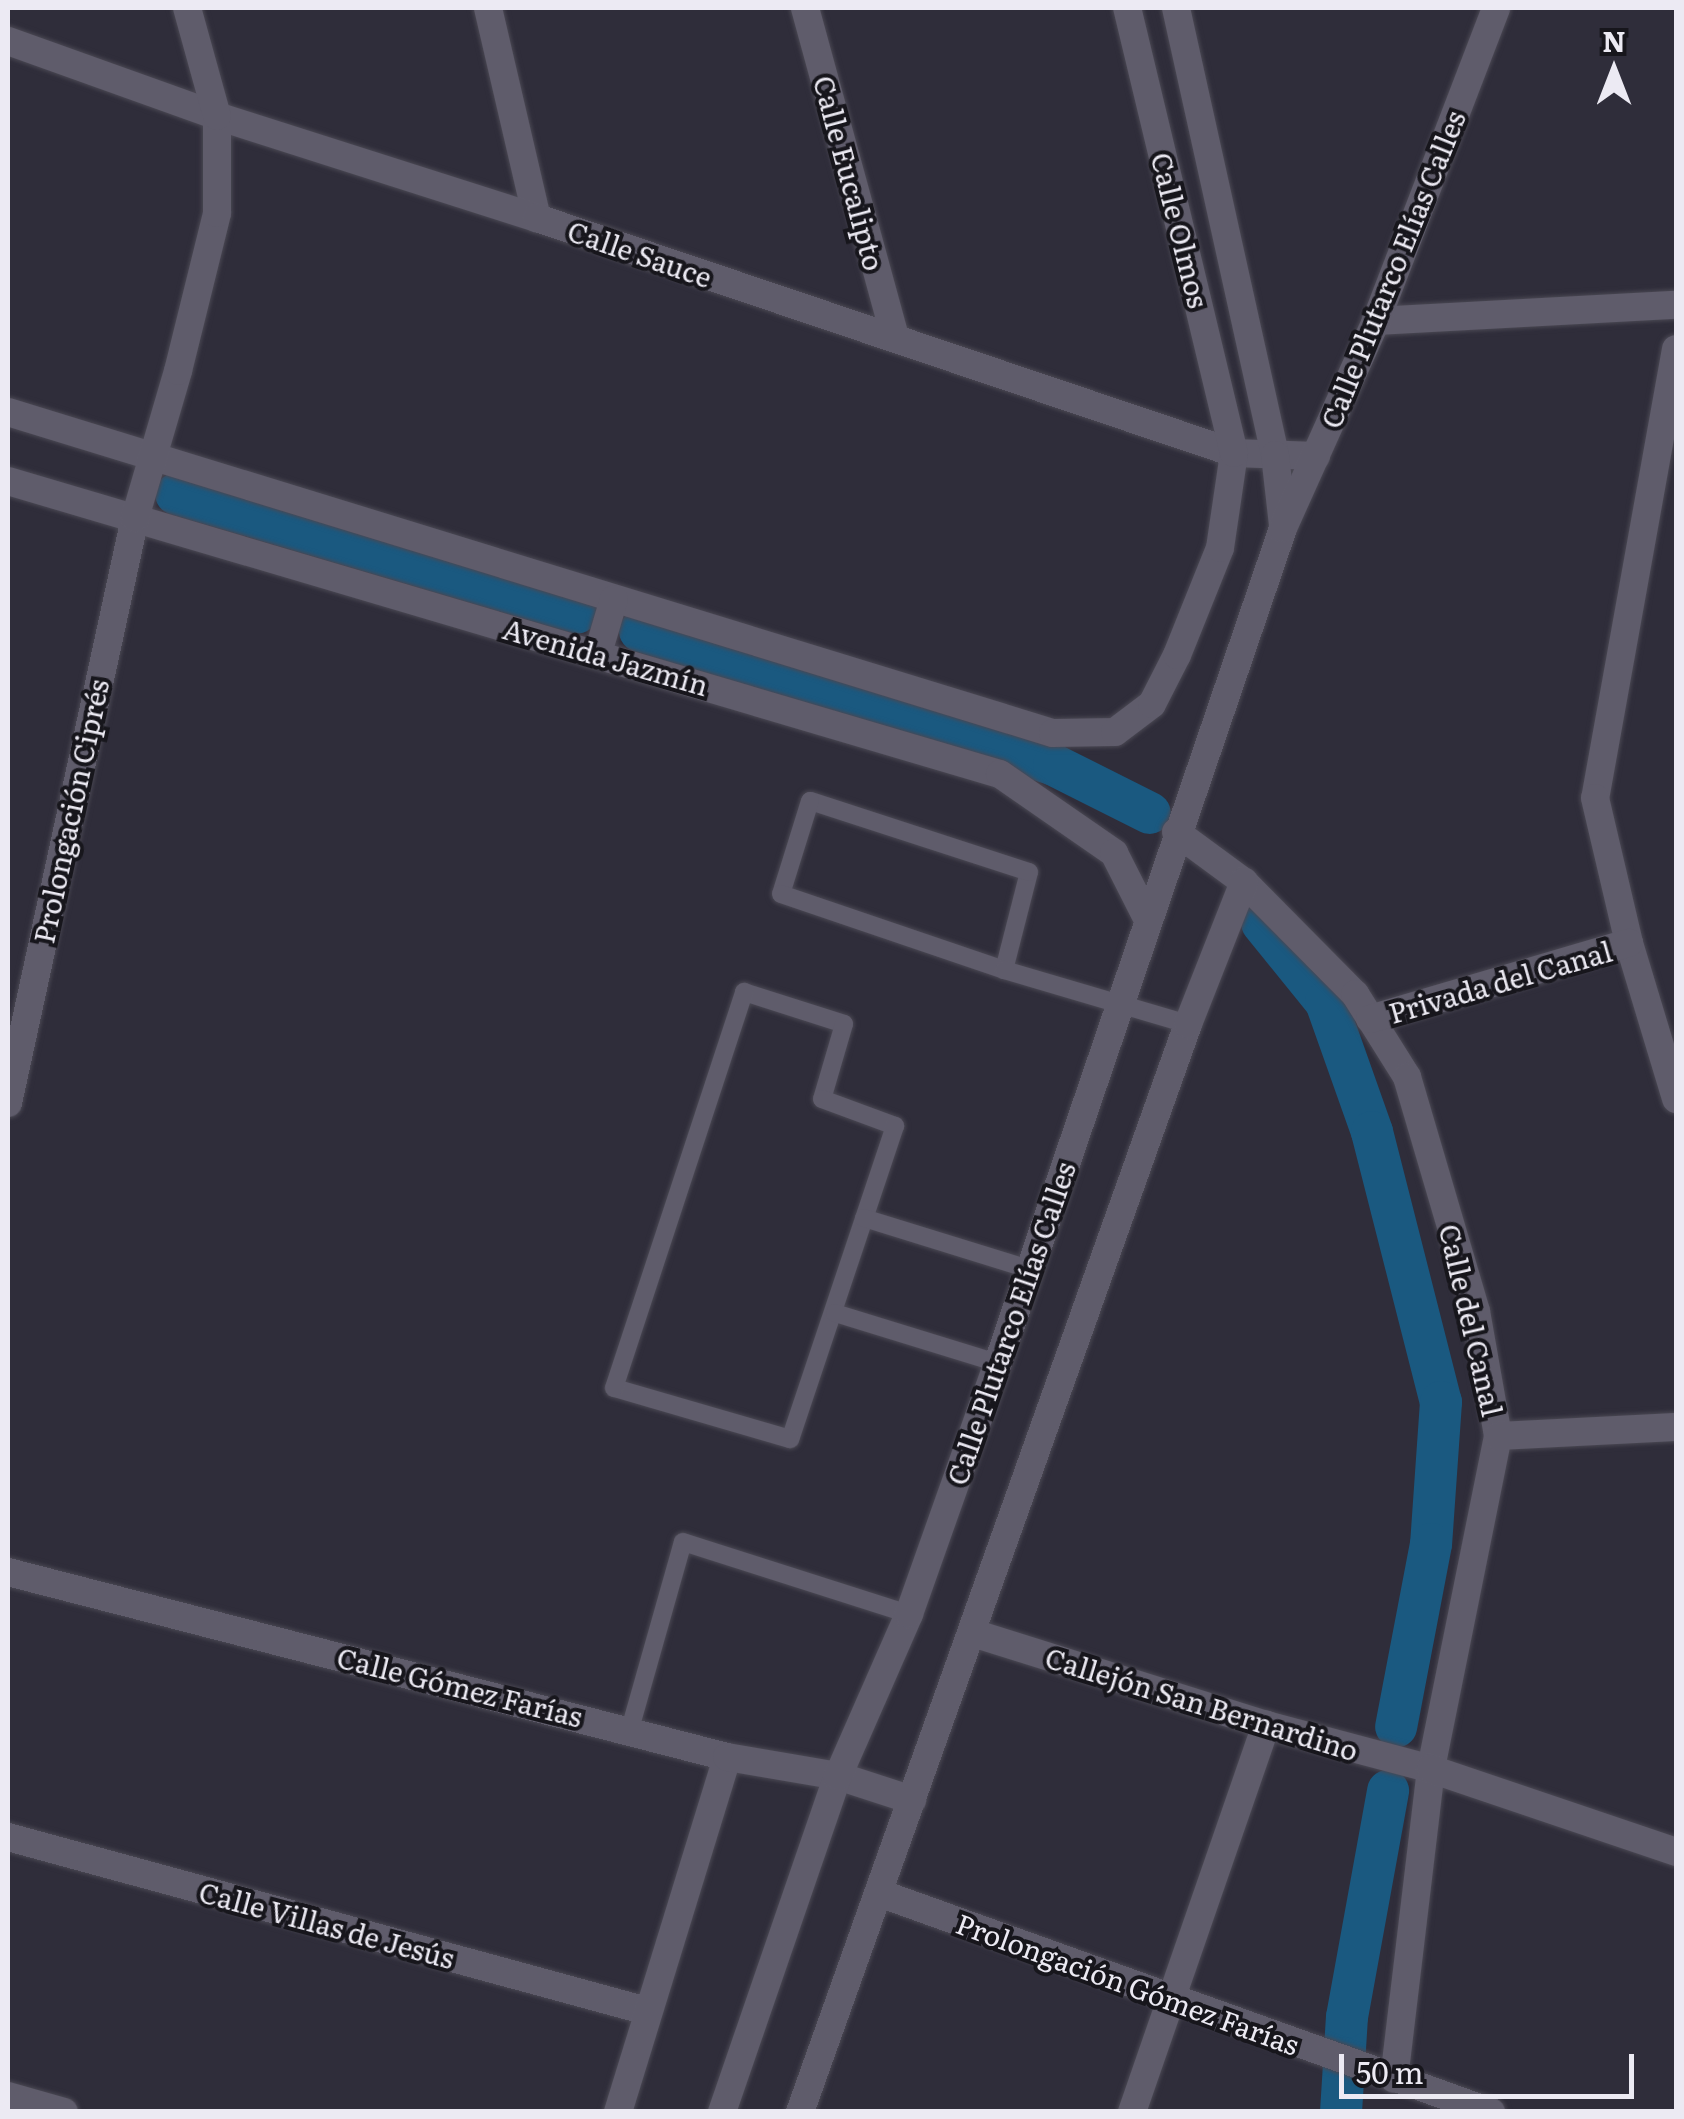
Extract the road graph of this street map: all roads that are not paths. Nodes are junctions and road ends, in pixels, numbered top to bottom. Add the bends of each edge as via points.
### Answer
1 (187, 8) edge
2 (488, 8) edge
3 (805, 8) edge
4 (1127, 8) edge
5 (1176, 8) edge
6 (1496, 8) edge
7 (8, 41) edge
8 (217, 116) junction
9 (537, 218) junction
10 (1676, 305) edge
11 (1376, 321) junction
12 (895, 338) junction
13 (1676, 350) edge
14 (8, 412) edge
15 (1234, 453) junction
16 (1275, 455) junction
17 (1316, 456) junction
18 (152, 458) junction
19 (8, 481) edge
20 (135, 518) junction
21 (1283, 528) junction
22 (614, 599) junction
23 (598, 654) junction
24 (1176, 832) junction
25 (1244, 882) junction
26 (1147, 918) junction
27 (1630, 944) junction
28 (1004, 970) junction
29 (18, 1002) edge
30 (1119, 1005) junction
31 (1370, 1018) junction
32 (1188, 1024) junction
33 (1676, 1099) edge
34 (8, 1103) edge
35 (864, 1218) junction
36 (1029, 1269) junction
37 (834, 1313) junction
38 (998, 1363) junction
39 (1676, 1427) edge
40 (1498, 1436) junction
41 (8, 1572) edge
42 (909, 1614) junction
43 (973, 1633) junction
44 (1266, 1726) junction
45 (630, 1729) junction
46 (727, 1757) junction
47 (1431, 1769) junction
48 (838, 1776) junction
49 (912, 1800) junction
50 (8, 1837) edge
51 (1676, 1852) edge
52 (879, 1893) junction
53 (1174, 1998) junction
54 (648, 2012) junction
55 (1393, 2079) junction
56 (8, 2096) edge
57 (64, 2112) edge
58 (618, 2112) edge
59 (722, 2112) edge
60 (800, 2112) edge
61 (1132, 2112) edge
62 (1491, 2112) edge

1 - 8 street, Prolongación Ciprés
2 - 9 street
3 - 12 street, Calle Eucalipto
4 - 15 street, Calle Olmos
5 - 16 street, Calle Olmos
6 - 11 street, Calle Plutarco Elías Calles
7 - 8 street, Calle Sauce
8 - 9 street, Calle Sauce
8 - 18 street, Prolongación Ciprés via 217,213
9 - 12 street, Calle Sauce
10 - 11 street
11 - 17 street, Calle Plutarco Elías Calles
12 - 15 street, Calle Sauce
13 - 27 street via 1594,798
14 - 18 street, Avenida Jazmín
15 - 16 street, Calle Sauce
15 - 22 street, Avenida Jazmín via 1220,548 1178,656 1152,704 1115,732 1053,733
16 - 17 street, Calle Sauce
16 - 21 street, Calle Plutarco Elías Calles
17 - 21 street, Calle Plutarco Elías Calles
18 - 20 street, Prolongación Ciprés
18 - 22 street, Avenida Jazmín
19 - 20 street, Avenida Jazmín
20 - 23 street, Avenida Jazmín
20 - 29 street, Prolongación Ciprés
21 - 24 street, Calle Plutarco Elías Calles
22 - 23 street
23 - 26 street, Avenida Jazmín via 1000,774 1114,853
24 - 25 street, Calle del Canal
24 - 26 street, Calle Plutarco Elías Calles
25 - 31 street, Calle del Canal via 1355,994
25 - 32 street
26 - 30 street, Calle Plutarco Elías Calles
27 - 31 street, Privada del Canal
27 - 33 street
28 - 28 lane via 1029,872 810,801 780,894
28 - 30 lane
29 - 34 street, Prolongación Ciprés
30 - 32 lane
30 - 36 street, Calle Plutarco Elías Calles
31 - 40 street, Calle del Canal via 1408,1078 1476,1311
32 - 43 street
35 - 36 lane
35 - 37 lane
35 - 37 lane via 895,1126 822,1099 844,1024 744,992 614,1388 790,1439
36 - 38 street, Calle Plutarco Elías Calles
37 - 38 lane
38 - 42 street, Calle Plutarco Elías Calles
39 - 40 street
40 - 47 street, Calle del Canal
41 - 45 street, Calle Gómez Farías
42 - 45 lane via 683,1542
42 - 48 street, Calle Plutarco Elías Calles
43 - 44 street, Callejón San Bernardino
43 - 49 street
44 - 47 street, Callejón San Bernardino
44 - 53 street
45 - 46 street, Calle Gómez Farías
46 - 48 street, Calle Gómez Farías
46 - 54 street
47 - 51 street, Callejón San Bernardino
47 - 55 street, Calle del Canal
48 - 49 street, Calle Gómez Farías
48 - 59 street, Calle Plutarco Elías Calles
49 - 52 street
50 - 54 street, Calle Villas de Jesús
52 - 53 street, Prolongación Gómez Farías
52 - 60 street
53 - 55 street, Prolongación Gómez Farías
53 - 61 street
54 - 58 street
55 - 62 street, Prolongación Gómez Farías
56 - 57 street

